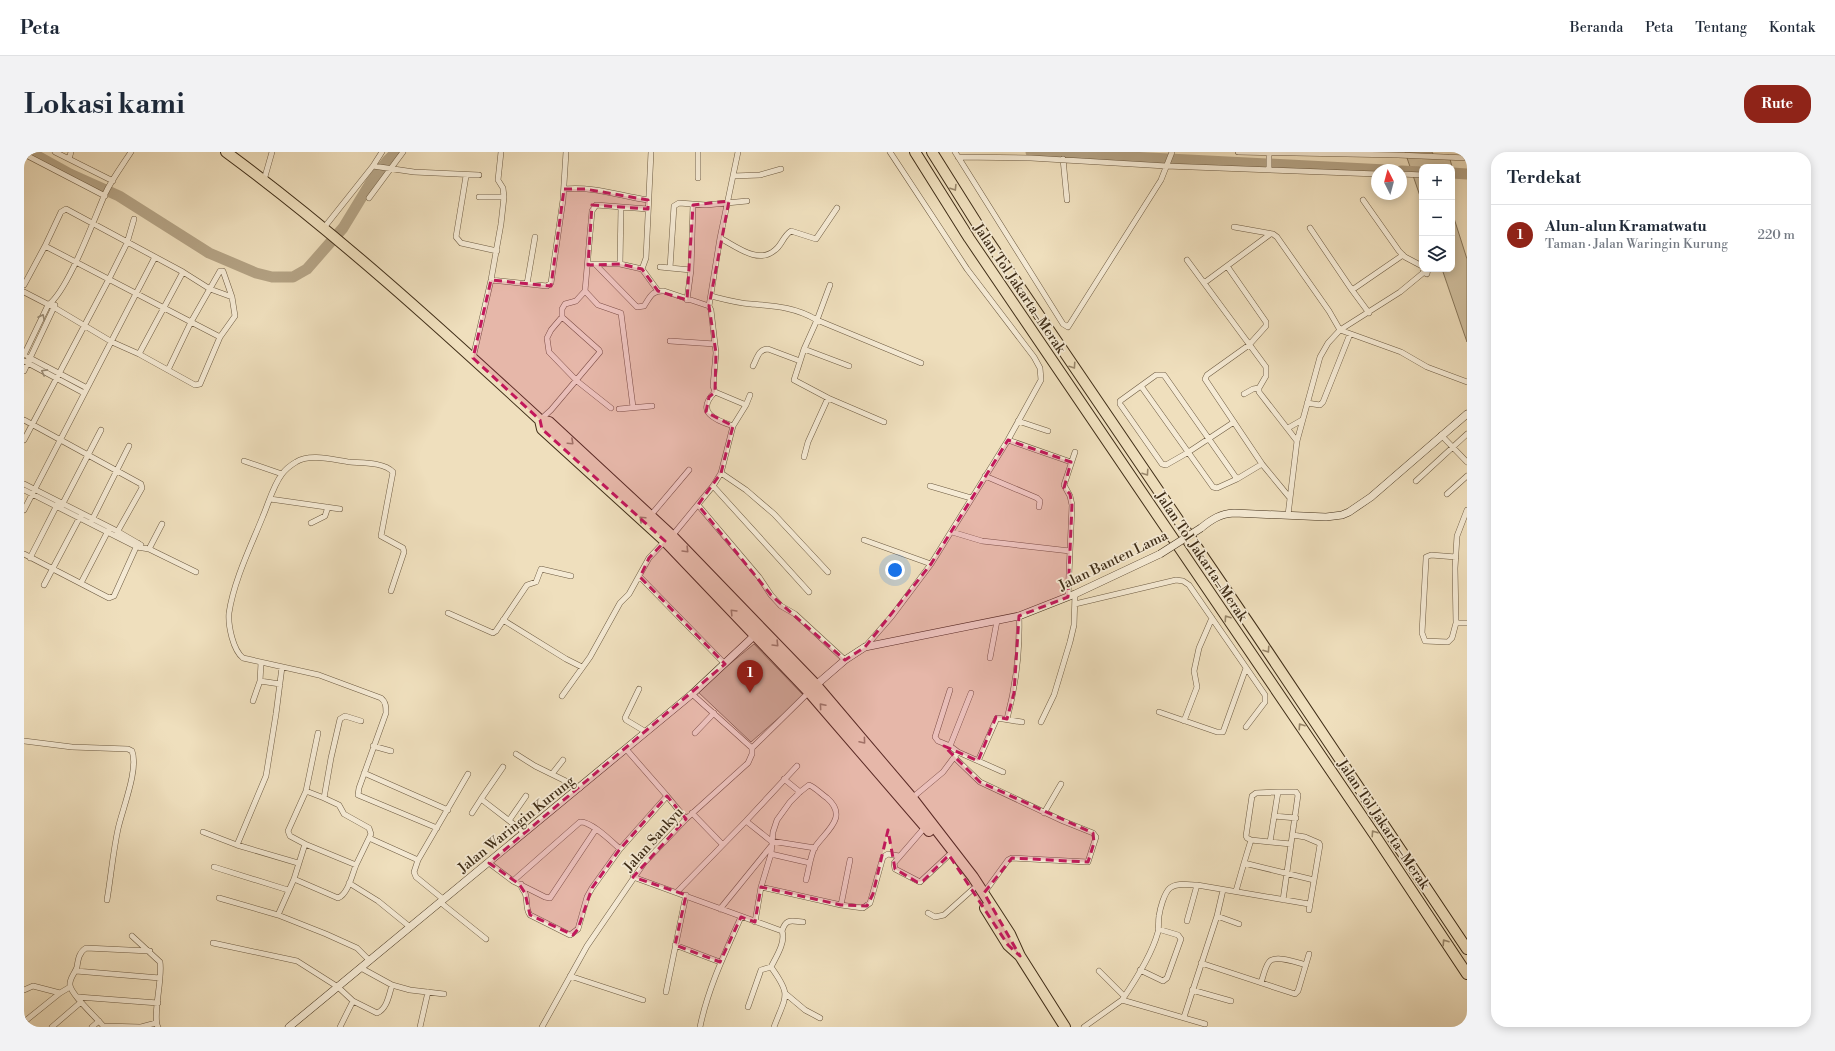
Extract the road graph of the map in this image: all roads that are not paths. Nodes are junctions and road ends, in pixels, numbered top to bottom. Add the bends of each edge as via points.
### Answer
1 (55, 152) edge
2 (71, 152) edge
3 (131, 152) edge
4 (226, 152) edge
5 (272, 152) edge
6 (382, 152) edge
7 (403, 152) edge
8 (501, 152) edge
9 (566, 152) edge
10 (651, 152) edge
11 (698, 152) edge
12 (738, 152) edge
13 (890, 152) edge
14 (1172, 152) edge
15 (1238, 152) edge
16 (933, 154) edge
17 (956, 154) edge
18 (1416, 154) edge
19 (25, 156) edge
20 (917, 156) edge
21 (1269, 156) junction
22 (1467, 158) edge
23 (69, 159) junction
24 (1063, 160) junction
25 (1166, 166) junction
26 (375, 167) junction
27 (1269, 167) junction
28 (388, 168) junction
29 (781, 170) dead end
30 (1371, 174) edge
31 (1407, 174) edge
32 (479, 175) dead end
33 (1419, 175) edge
34 (466, 176) junction
35 (733, 176) junction
36 (698, 178) dead end
37 (264, 180) junction
38 (112, 182) junction
39 (564, 189) junction
40 (106, 194) junction
41 (479, 197) dead end
42 (369, 198) dead end
43 (504, 198) junction
44 (648, 200) junction
45 (748, 200) dead end
46 (1067, 200) dead end
47 (1363, 200) dead end
48 (729, 202) junction
49 (693, 205) junction
50 (621, 207) junction
51 (837, 208) dead end
52 (648, 210) junction
53 (134, 220) dead end
54 (92, 224) junction
55 (1234, 227) dead end
56 (1310, 228) dead end
57 (324, 230) junction
58 (1269, 235) junction
59 (536, 237) dead end
60 (720, 238) junction
61 (126, 242) junction
62 (45, 246) junction
63 (497, 251) junction
64 (1403, 255) junction
65 (155, 257) junction
66 (1188, 260) dead end
67 (76, 262) junction
68 (588, 264) junction
69 (620, 264) junction
70 (1419, 264) edge
71 (596, 265) junction
72 (1227, 266) junction
73 (660, 267) dead end
74 (670, 268) junction
75 (642, 269) junction
76 (691, 270) junction
77 (182, 272) junction
78 (1422, 272) edge
79 (109, 279) junction
80 (492, 280) junction
81 (1204, 283) junction
82 (527, 284) junction
83 (24, 285) edge
84 (830, 285) dead end
85 (210, 289) junction
86 (658, 290) junction
87 (1352, 290) junction
88 (585, 291) junction
89 (24, 292) edge
90 (137, 293) junction
91 (711, 296) junction
92 (232, 298) junction
93 (55, 300) junction
94 (688, 300) junction
95 (48, 305) junction
96 (709, 306) junction
97 (164, 307) junction
98 (55, 308) junction
99 (1370, 313) junction
100 (562, 317) junction
101 (817, 320) junction
102 (191, 322) junction
103 (85, 325) junction
104 (1340, 330) junction
105 (1350, 334) junction
106 (220, 337) junction
107 (670, 341) dead end
108 (112, 342) junction
109 (714, 344) junction
110 (1249, 344) junction
111 (804, 349) junction
112 (139, 354) junction
113 (24, 355) edge
114 (31, 358) junction
115 (473, 358) junction
116 (800, 361) junction
117 (26, 362) edge
118 (921, 363) dead end
119 (753, 366) dead end
120 (849, 366) dead end
121 (168, 370) junction
122 (24, 371) edge
123 (58, 377) junction
124 (577, 381) junction
125 (1467, 382) edge
126 (1141, 386) junction
127 (1259, 388) junction
128 (86, 391) junction
129 (715, 392) junction
130 (1244, 394) dead end
131 (750, 395) dead end
132 (828, 398) junction
133 (1307, 403) junction
134 (746, 405) junction
135 (652, 406) dead end
136 (633, 407) junction
137 (611, 408) dead end
138 (619, 408) dead end
139 (1467, 414) edge
140 (24, 420) edge
141 (540, 420) junction
142 (1302, 420) junction
143 (1018, 421) junction
144 (884, 422) dead end
145 (1234, 422) junction
146 (32, 424) junction
147 (733, 426) junction
148 (1288, 428) junction
149 (102, 430) dead end
150 (1048, 431) dead end
151 (1467, 434) edge
152 (1441, 435) junction
153 (1209, 437) junction
154 (60, 439) junction
155 (24, 440) edge
156 (1008, 440) junction
157 (1296, 441) junction
158 (129, 446) dead end
159 (1452, 447) junction
160 (1075, 452) dead end
161 (1187, 453) junction
162 (89, 455) junction
163 (804, 457) dead end
164 (244, 461) dead end
165 (1071, 462) junction
166 (1467, 462) edge
167 (1262, 464) junction
168 (118, 470) junction
169 (689, 470) dead end
170 (721, 473) junction
171 (282, 474) junction
172 (985, 476) junction
173 (1467, 476) edge
174 (1237, 479) junction
175 (1416, 481) dead end
176 (24, 484) edge
177 (713, 486) junction
178 (930, 486) dead end
179 (24, 490) edge
180 (33, 492) junction
181 (1447, 494) dead end
182 (971, 498) junction
183 (1290, 498) junction
184 (270, 499) junction
185 (60, 505) junction
186 (698, 505) junction
187 (328, 507) junction
188 (1039, 507) dead end
189 (340, 509) dead end
190 (24, 510) edge
191 (1467, 510) edge
192 (81, 515) junction
193 (650, 515) junction
194 (1288, 515) junction
195 (92, 521) junction
196 (311, 523) dead end
197 (162, 524) dead end
198 (109, 530) junction
199 (952, 532) junction
200 (116, 533) junction
201 (668, 538) junction
202 (864, 540) dead end
203 (142, 547) junction
204 (1070, 551) junction
205 (24, 555) edge
206 (1456, 557) junction
207 (30, 558) junction
208 (931, 564) junction
209 (51, 569) junction
210 (196, 572) dead end
211 (828, 572) dead end
212 (571, 576) dead end
213 (640, 576) junction
214 (81, 584) junction
215 (44, 585) dead end
216 (391, 591) dead end
217 (809, 592) dead end
218 (1075, 594) junction
219 (1068, 597) junction
220 (1075, 604) junction
221 (448, 613) dead end
222 (1019, 616) junction
223 (1212, 618) junction
224 (503, 620) junction
225 (997, 621) junction
226 (1456, 623) junction
227 (1467, 623) edge
228 (755, 635) junction
229 (865, 647) junction
230 (990, 658) dead end
231 (845, 660) junction
232 (261, 663) junction
233 (725, 664) junction
234 (282, 667) junction
235 (582, 667) junction
236 (1246, 668) junction
237 (260, 681) junction
238 (280, 684) junction
239 (813, 688) junction
240 (639, 690) dead end
241 (950, 690) dead end
242 (971, 693) dead end
243 (692, 694) junction
244 (562, 696) dead end
245 (253, 701) dead end
246 (1159, 712) dead end
247 (714, 713) junction
248 (1007, 719) junction
249 (361, 721) dead end
250 (1184, 721) junction
251 (1022, 722) dead end
252 (1041, 722) dead end
253 (1246, 727) dead end
254 (646, 732) junction
255 (318, 733) dead end
256 (695, 733) dead end
257 (24, 741) edge
258 (373, 746) junction
259 (950, 746) junction
260 (752, 748) junction
261 (626, 749) junction
262 (391, 751) dead end
263 (958, 752) junction
264 (516, 754) dead end
265 (955, 758) junction
266 (563, 760) dead end
267 (978, 761) junction
268 (797, 766) dead end
269 (503, 767) dead end
270 (1003, 772) dead end
271 (364, 773) junction
272 (468, 774) dead end
273 (552, 774) junction
274 (784, 779) junction
275 (1061, 784) dead end
276 (580, 788) junction
277 (306, 791) junction
278 (800, 792) junction
279 (1278, 792) junction
280 (526, 796) dead end
281 (667, 796) junction
282 (324, 798) junction
283 (481, 798) junction
284 (912, 798) junction
285 (448, 810) junction
286 (472, 813) dead end
287 (692, 813) junction
288 (1044, 813) junction
289 (1274, 816) junction
290 (1296, 818) junction
291 (510, 819) junction
292 (686, 819) junction
293 (746, 821) junction
294 (926, 826) junction
295 (437, 828) junction
296 (596, 829) junction
297 (203, 832) dead end
298 (525, 833) junction
299 (1293, 835) junction
300 (369, 838) junction
301 (1251, 840) junction
302 (1270, 842) junction
303 (772, 843) junction
304 (306, 844) junction
305 (722, 844) junction
306 (1291, 844) junction
307 (237, 845) junction
308 (815, 848) junction
309 (620, 849) junction
310 (771, 854) junction
311 (949, 855) junction
312 (899, 856) junction
313 (418, 860) junction
314 (850, 860) dead end
315 (489, 862) junction
316 (298, 863) junction
317 (810, 863) junction
318 (1244, 863) junction
319 (356, 865) junction
320 (214, 867) dead end
321 (1288, 873) junction
322 (633, 877) junction
323 (294, 879) junction
324 (806, 880) dead end
325 (1314, 880) junction
326 (513, 881) junction
327 (349, 883) junction
328 (521, 884) junction
329 (1197, 885) junction
330 (761, 887) junction
331 (973, 889) junction
332 (288, 890) junction
333 (1223, 890) junction
334 (1236, 891) junction
335 (677, 892) junction
336 (984, 893) junction
337 (686, 895) junction
338 (218, 898) dead end
339 (107, 900) dead end
340 (1283, 900) junction
341 (442, 901) junction
342 (841, 905) junction
343 (720, 909) junction
344 (928, 913) dead end
345 (278, 915) junction
346 (1217, 916) junction
347 (741, 917) junction
348 (1187, 921) dead end
349 (755, 922) junction
350 (803, 922) dead end
351 (1239, 924) dead end
352 (410, 927) junction
353 (1158, 929) junction
354 (782, 931) junction
355 (132, 936) dead end
356 (486, 939) dead end
357 (214, 942) dead end
358 (674, 945) junction
359 (1467, 949) edge
360 (150, 951) junction
361 (1309, 954) dead end
362 (1020, 956) junction
363 (370, 961) junction
364 (720, 962) junction
365 (1201, 963) junction
366 (1306, 965) junction
367 (771, 967) junction
368 (361, 968) junction
369 (1140, 970) junction
370 (76, 971) junction
371 (1099, 971) dead end
372 (1467, 974) edge
373 (570, 976) junction
374 (160, 978) junction
375 (1260, 983) junction
376 (392, 985) junction
377 (70, 987) junction
378 (338, 987) junction
379 (24, 990) edge
380 (1192, 990) junction
381 (60, 992) junction
382 (428, 992) junction
383 (666, 992) dead end
384 (444, 994) dead end
385 (786, 994) junction
386 (78, 997) junction
387 (1123, 998) junction
388 (643, 1000) dead end
389 (353, 1001) junction
390 (1231, 1001) dead end
391 (82, 1002) junction
392 (158, 1003) junction
393 (748, 1007) dead end
394 (1184, 1017) junction
395 (820, 1018) dead end
396 (99, 1021) junction
397 (24, 1022) edge
398 (1205, 1024) dead end
399 (157, 1025) edge
400 (52, 1027) edge
401 (92, 1027) edge
402 (103, 1027) edge
403 (141, 1027) edge
404 (288, 1027) edge
405 (340, 1027) edge
406 (420, 1027) edge
407 (542, 1027) edge
408 (700, 1027) edge
409 (774, 1027) edge
410 (1065, 1027) edge
411 (1084, 1027) edge

1 - 23 street
2 - 23 street
3 - 38 street
4 - 37 highway
5 - 37 street
6 - 26 street
7 - 28 street
8 - 43 street via 498,180 503,188
9 - 39 street
10 - 44 street
11 - 36 street
12 - 35 street
13 - 143 street via 967,269 1040,368 1041,380
14 - 25 street
15 - 21 street
16 -> 359 highway, Jalan Tol Jakarta–Merak via 981,230
17 - 24 street
17 - 25 street via 1063,324 1068,327 1144,208 1161,180
18 - 21 street
18 - 22 street
19 - 40 street
372 -> 20 highway, Jalan Tol Jakarta–Merak via 969,238
21 - 27 street
23 - 38 street
24 - 25 street
24 - 46 street
25 - 27 street
26 - 28 street
26 - 57 street
27 - 30 street
28 - 34 street
28 - 42 street
29 - 35 street via 760,175
31 - 33 street
32 - 34 street
34 - 63 street via 456,237 461,243
35 - 48 street
37 - 57 highway
38 - 40 street
39 - 44 street via 590,189
39 - 82 street via 551,283 547,286
40 - 54 street
41 - 43 street
43 - 63 street
44 - 52 street
45 - 48 street
47 - 64 street
48 - 49 street
48 - 60 street
49 - 74 street via 679,203 673,207
49 - 76 street
50 - 52 street
50 - 68 street via 594,207
50 - 69 street
51 - 60 street via 816,239 791,231 786,234 776,250 767,255 753,255
52 - 75 street via 646,258
53 - 61 street
54 - 61 street
54 - 62 street via 64,209
54 - 67 street
55 - 58 street
56 - 87 street
57 - 115 highway
58 - 72 street
58 - 104 street via 1277,237
59 - 82 street
60 - 91 street
61 - 65 street
61 - 79 street
62 - 67 street
62 - 83 street
63 - 80 street
64 - 70 street
64 - 87 street
65 - 77 street
65 - 90 street
66 - 81 street
67 - 79 street
67 - 93 street
68 - 71 street
68 - 88 street
69 - 71 street
69 - 75 street
71 - 86 street via 637,306 644,306
72 - 81 street
72 - 110 street via 1266,322 1264,330
73 - 74 street
74 - 76 street
75 - 86 street
76 - 94 street
77 - 85 street
77 - 97 street
78 - 99 street via 1400,292
79 - 90 street
79 - 103 street
80 - 82 street
80 - 115 street
81 - 110 street
84 - 101 street
85 - 92 street
85 - 92 street via 220,271 223,272
85 - 102 street
86 - 94 street
87 - 99 street
88 - 100 street via 576,301 564,304
88 - 136 street via 598,305 621,313
89 - 95 street
90 - 97 street
90 - 108 street
91 - 96 street
91 - 101 street via 750,304 780,306
92 - 106 street via 235,316
93 - 95 street
93 - 98 street
94 - 96 street
95 - 98 street
113 -> 95 street
96 - 109 street
97 - 102 street
97 - 112 street
98 - 103 street
98 - 114 street
99 - 104 street
100 - 124 street via 551,330 547,346 551,357
100 - 124 street via 599,350 599,355
101 - 111 street
101 - 118 street
102 - 106 street
102 - 121 street
103 - 108 street
103 - 123 street
104 - 105 street
104 - 133 street via 1320,357
105 - 125 street via 1401,352 1427,367
105 - 133 street via 1322,403
106 - 121 street via 200,384 195,385
107 - 109 street
108 - 112 street
108 - 128 street
109 - 129 street
110 - 127 street via 1267,372
110 - 145 street via 1205,379
111 - 116 street
111 - 120 street
112 - 121 street
113 - 114 street
114 - 117 street
114 - 123 street
115 - 141 highway
116 - 119 street via 768,348 760,351
116 - 132 street via 794,380
117 - 122 street
123 -> 117 street
123 - 128 street
123 - 146 street
124 - 137 street
124 - 141 street
126 - 153 street via 1156,375 1164,375
126 - 161 street
126 - 161 street via 1122,398 1120,404 1162,464 1168,464
127 - 130 street
127 - 148 street via 1259,392
128 - 154 street
129 - 134 street
129 - 147 street via 710,397 706,410 716,419
131 - 134 street
132 - 144 street
132 - 163 street
133 - 142 street
134 - 147 street
135 - 136 street
136 - 138 street
139 - 152 main road, Jalan Banten Lama
140 - 146 street
141 -> 193 highway via 549,422
201 -> 141 highway via 542,429
142 - 148 street
142 - 157 street
143 - 150 street
143 - 156 street
145 - 153 street
145 - 167 street
146 - 154 street
146 - 155 street
147 - 170 street
148 - 157 street
149 - 162 street
151 - 159 street
152 - 159 street
152 - 194 main road, Jalan Banten Lama via 1371,497 1349,512 1326,517
153 - 161 street
153 - 174 street
154 - 162 street
154 - 180 street
156 - 165 street
156 - 172 street
157 - 183 street
158 - 168 street
159 - 166 street
159 - 175 street
160 - 165 street
161 - 174 street via 1214,488
162 - 168 street
162 - 185 street
164 - 171 street
165 - 204 street via 1064,486 1072,505
167 - 174 street
167 - 183 street
168 - 195 street
168 - 200 street via 142,486
169 - 193 street
170 - 177 street
170 - 211 street via 774,514
171 - 184 street
171 - 216 street via 297,461 315,458 390,468 393,472 381,536 403,548 404,552
172 - 182 street
172 - 188 street via 1037,498 1040,501
173 - 181 street
176 - 180 street
177 - 186 street
177 - 217 street
178 - 182 street
179 - 180 street
180 - 185 street
180 - 190 street
182 - 199 street
183 - 194 street
184 - 187 street
184 - 232 street via 234,592 229,615 231,633 239,655
185 - 192 street
185 - 207 street
186 - 201 street
186 - 231 street via 759,577 771,595
187 - 189 street
187 - 196 street via 325,516
191 - 206 street via 1457,536
192 - 195 street
192 - 209 street
193 - 201 highway
194 - 218 main road, Jalan Banten Lama, bridge via 1221,514 1160,554
195 - 198 street
197 - 203 street
198 - 200 street
198 - 214 street
199 - 204 street via 982,541
199 - 208 street
200 - 203 street
201 - 213 street via 649,558
228 -> 201 highway
201 -> 239 highway
202 - 208 street
203 - 210 street
203 - 214 street via 112,598
204 - 219 street
205 - 207 street
206 - 226 street
206 - 226 street via 1426,557 1422,636 1425,641 1448,642 1452,638
207 - 209 street
208 - 229 street
209 - 214 street
209 - 215 street
212 - 224 street via 541,569 536,582 527,585
213 - 233 street
213 - 235 street via 620,603
218 - 219 main road, Jalan Banten Lama
218 - 220 street
219 - 222 main road, Jalan Banten Lama
220 - 223 street via 1183,580
220 - 252 street via 1070,642 1054,695
221 - 224 street via 493,633
222 - 225 main road, Jalan Banten Lama
222 - 248 street via 1020,640 1014,693
223 - 236 street
223 - 250 street via 1199,648 1194,671 1197,687
224 - 235 street
225 - 229 main road, Jalan Banten Lama
225 - 230 street
226 - 227 street
228 - 233 main road, Jalan Waringin Kurung
228 - 239 highway
229 - 231 main road, Jalan Banten Lama
231 - 239 main road, Jalan Banten Lama
232 - 234 street
232 - 237 street
233 - 243 main road, Jalan Waringin Kurung
234 - 238 street
234 - 258 street via 319,675 381,698 386,704 386,713
235 - 244 street
236 - 250 street via 1223,732
236 - 253 street via 1265,695 1265,699
237 - 238 street
237 - 245 street
238 - 307 street via 266,776
239 - 260 street, Jalan Sankyu
239 -> 284 highway
294 -> 239 highway
240 - 254 street via 625,718
241 - 259 street via 935,737
242 - 259 street
243 - 247 street
243 - 254 main road, Jalan Waringin Kurung
246 - 250 street
247 - 256 street
247 - 260 street
248 - 251 street
248 - 267 street via 998,717 995,720
249 - 282 street via 345,716 340,719
254 - 261 main road, Jalan Waringin Kurung
255 - 277 street
257 - 339 street via 132,751 131,783 118,831
258 - 262 street
258 - 271 street
259 - 263 street
260 - 287 street, Jalan Sankyu via 748,763
261 - 276 main road, Jalan Waringin Kurung
261 - 281 street
263 - 265 street
263 - 267 street
264 - 273 street
265 - 284 street via 943,772
265 - 288 street via 980,782
266 - 273 street
267 - 270 street
268 - 274 street
269 - 283 street
271 - 285 street
271 - 295 street via 359,797
272 - 285 street
273 - 276 street
274 - 278 street
274 - 293 street
275 - 288 street
276 - 298 main road, Jalan Waringin Kurung
277 - 282 street
277 - 304 street via 288,832 290,836
278 - 303 street via 780,815 773,832
278 - 308 street via 807,785 812,787 836,809 837,815 829,831
279 - 289 street
279 - 290 street via 1296,792
279 - 301 street via 1256,792 1252,796 1246,836
280 - 291 street
281 - 292 street
281 - 309 street
282 - 300 street via 339,805 344,814 370,828
283 - 286 street
283 - 291 street
284 - 336 highway
285 - 295 street
287 - 292 street, Jalan Sankyu
287 - 305 street
288 - 336 street via 1095,834 1088,862 1012,858
289 - 290 street
289 - 302 street
290 - 299 street
291 - 298 street
292 - 322 street, Jalan Sankyu
293 - 303 street
293 - 305 street
294 - 311 highway
294 - 312 street
295 - 313 street
296 - 309 street
296 - 326 street via 580,822
296 - 328 street via 552,897 545,897
297 - 307 street
298 - 315 main road, Jalan Waringin Kurung
299 - 306 street
299 - 325 street via 1319,842
300 - 313 street
300 - 319 street
301 - 302 street
301 - 318 street
302 - 306 street
303 - 308 street
303 - 310 street
303 - 343 street
304 - 316 street
304 - 319 street
305 - 335 street
306 - 321 street
307 - 316 street
308 - 317 street
309 - 328 street via 587,897 578,929 573,935 530,915
310 - 317 street
310 - 330 street
311 - 312 street via 920,882 895,869 894,863
311 - 331 highway
312 - 342 street via 888,854 883,857 867,906
313 - 341 street via 414,875
314 - 342 street
315 - 326 street
315 - 341 main road, Jalan Waringin Kurung
316 - 323 street
317 - 324 street
318 - 321 street
318 - 334 street
319 - 327 street
320 - 332 street
321 - 325 street
321 - 340 street
322 - 335 street
322 - 373 street, Jalan Sankyu
323 - 327 street via 338,898 342,897
323 - 332 street
325 - 340 street via 1309,907
326 - 328 street
327 - 352 street via 378,901
329 - 333 street
329 - 348 street
329 - 353 street via 1179,885 1169,889 1159,916
330 - 342 street
330 - 349 street
331 - 344 street via 944,915 935,916
331 - 362 highway via 1008,945
332 - 345 street
333 - 334 street
333 - 346 street
334 - 340 street
335 - 337 street
336 - 362 highway via 1010,934
337 - 343 street
337 - 358 street
338 - 345 street
341 - 352 main road, Jalan Waringin Kurung
341 - 356 street
343 - 347 street
345 - 363 street via 357,948
346 - 351 street
346 - 365 street
347 - 349 street
347 - 364 street
349 - 354 street
350 - 354 street via 787,922
352 - 363 main road, Jalan Waringin Kurung
353 - 369 street
353 - 369 street via 1178,935 1181,939 1167,978 1163,981
354 - 367 street via 782,942
355 - 360 street
357 - 378 street via 297,961
358 - 364 street
358 - 383 street
360 - 370 street via 85,949 80,955
360 - 374 street via 160,962
361 - 366 street
362 - 410 highway
363 - 368 main road, Jalan Waringin Kurung
364 - 408 street
365 - 375 street
365 - 380 street
366 - 375 street via 1273,959 1269,961
366 - 375 street via 1295,994
367 - 385 street via 782,982
367 - 393 street via 760,970
368 - 376 street
368 - 378 main road, Jalan Waringin Kurung
369 - 387 street
370 - 374 street
370 - 377 street
371 - 387 street
373 - 388 street
373 - 407 street, Jalan Sankyu
374 - 392 street
376 - 382 street
376 - 389 street via 380,1012 363,1008
377 - 381 street
377 - 386 street
378 - 389 street
378 - 404 main road, Jalan Waringin Kurung
379 - 381 street via 33,986
380 - 390 street
380 - 394 street
381 - 397 street
382 - 384 street
382 - 406 street
385 - 395 street via 805,1010
385 - 409 street
386 - 391 street
386 - 392 street
387 - 394 street
387 - 411 street
389 - 405 street
391 - 396 street
391 - 400 street
392 - 399 street
394 - 398 street
396 - 401 street
396 - 402 street
399 - 403 street
402 - 403 street

